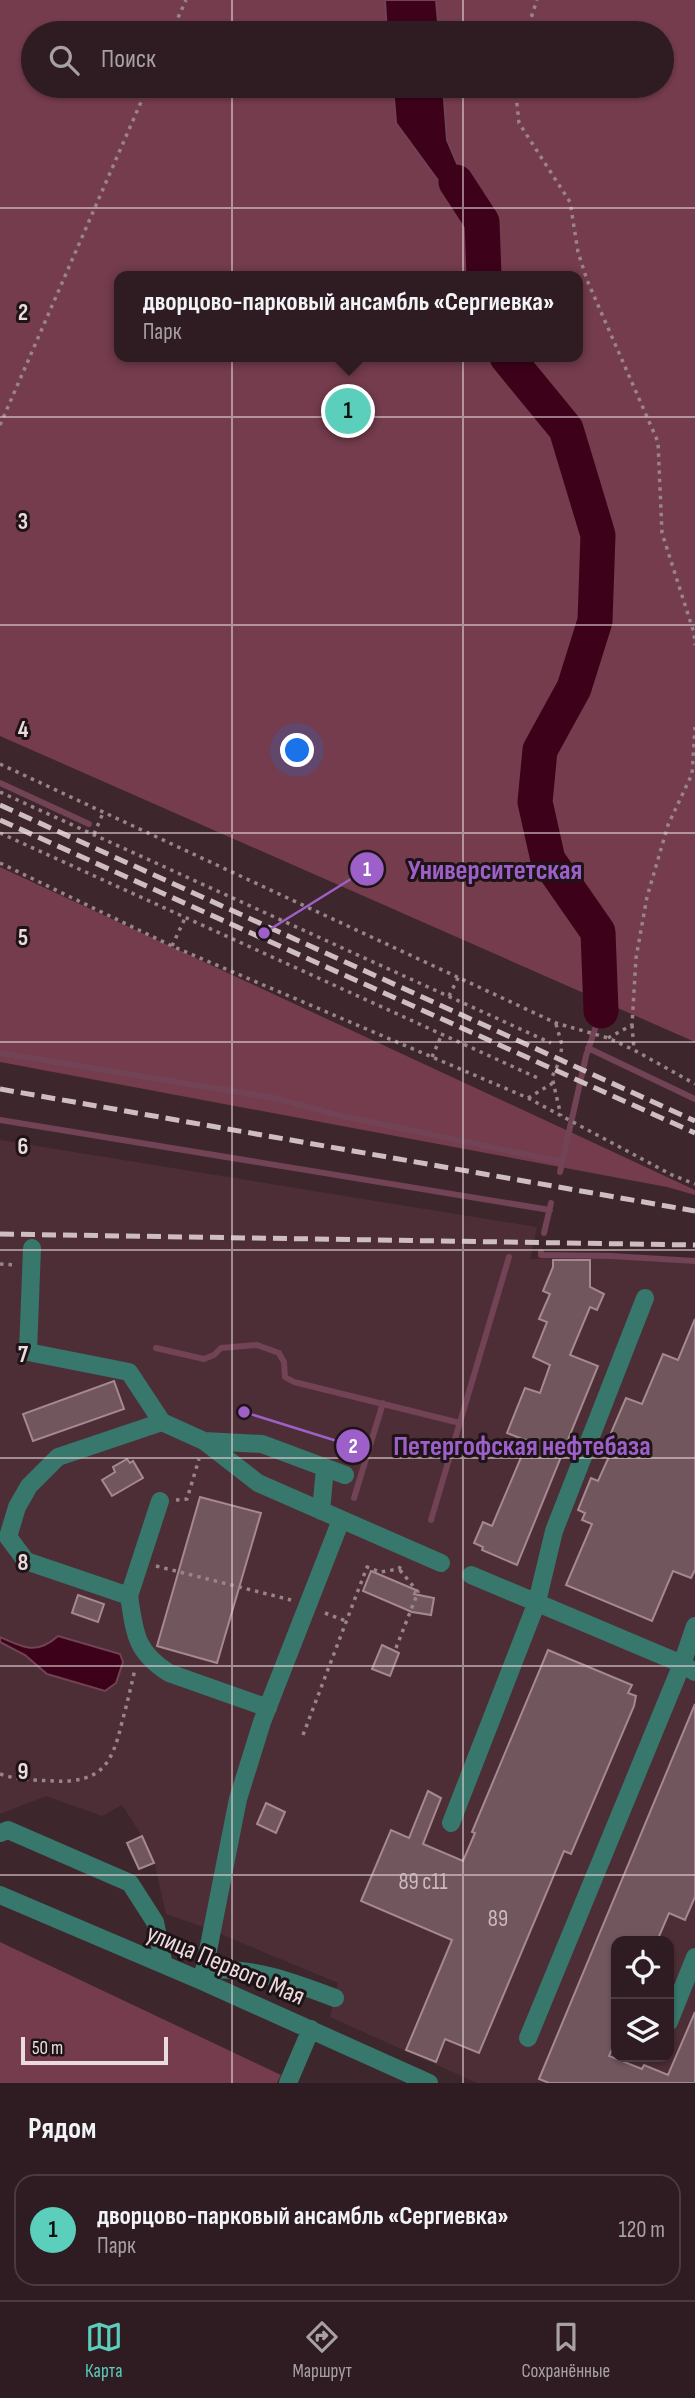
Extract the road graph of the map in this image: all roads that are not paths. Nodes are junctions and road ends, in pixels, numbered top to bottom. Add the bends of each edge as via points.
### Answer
1 (32, 1248) dead end
2 (645, 1298) dead end
3 (162, 1422) junction
4 (204, 1441) junction
5 (325, 1468) junction
6 (345, 1475) dead end
7 (160, 1501) road end
8 (321, 1511) junction
9 (341, 1520) junction
10 (4, 1538) edge
11 (441, 1563) dead end
12 (471, 1575) dead end
13 (129, 1597) junction
14 (537, 1602) junction
15 (695, 1626) edge
16 (689, 1668) edge
17 (268, 1708) junction
18 (451, 1823) dead end
19 (0, 1833) edge
20 (0, 1895) edge
21 (695, 1958) edge
22 (164, 1965) junction
23 (203, 1976) junction
24 (335, 1998) dead end
25 (674, 2010) edge
26 (311, 2029) junction
27 (528, 2038) dead end
28 (288, 2083) edge
29 (429, 2083) edge

1 - 3 street via 28,1352 129,1372
2 - 14 street via 554,1531
3 - 4 street
3 - 10 street via 58,1457 29,1486
4 - 5 street via 262,1444
4 - 8 street via 258,1483
5 - 6 street
5 - 8 street
7 - 13 street
8 - 9 street
9 - 11 street
9 - 17 street
10 - 13 street via 26,1561
12 - 14 street
13 - 17 street via 135,1632 143,1651 156,1664 169,1673
14 - 16 street
14 - 18 street
15 - 16 street
16 - 27 street
17 - 23 street via 238,1799
19 - 22 street via 8,1830 130,1882 155,1922
20 - 22 street, улица Первого Мая
21 - 25 street
22 - 23 street, улица Первого Мая
23 - 24 street via 230,1969 270,1976
23 - 26 street, улица Первого Мая
26 - 28 street
26 - 29 street, улица Первого Мая

